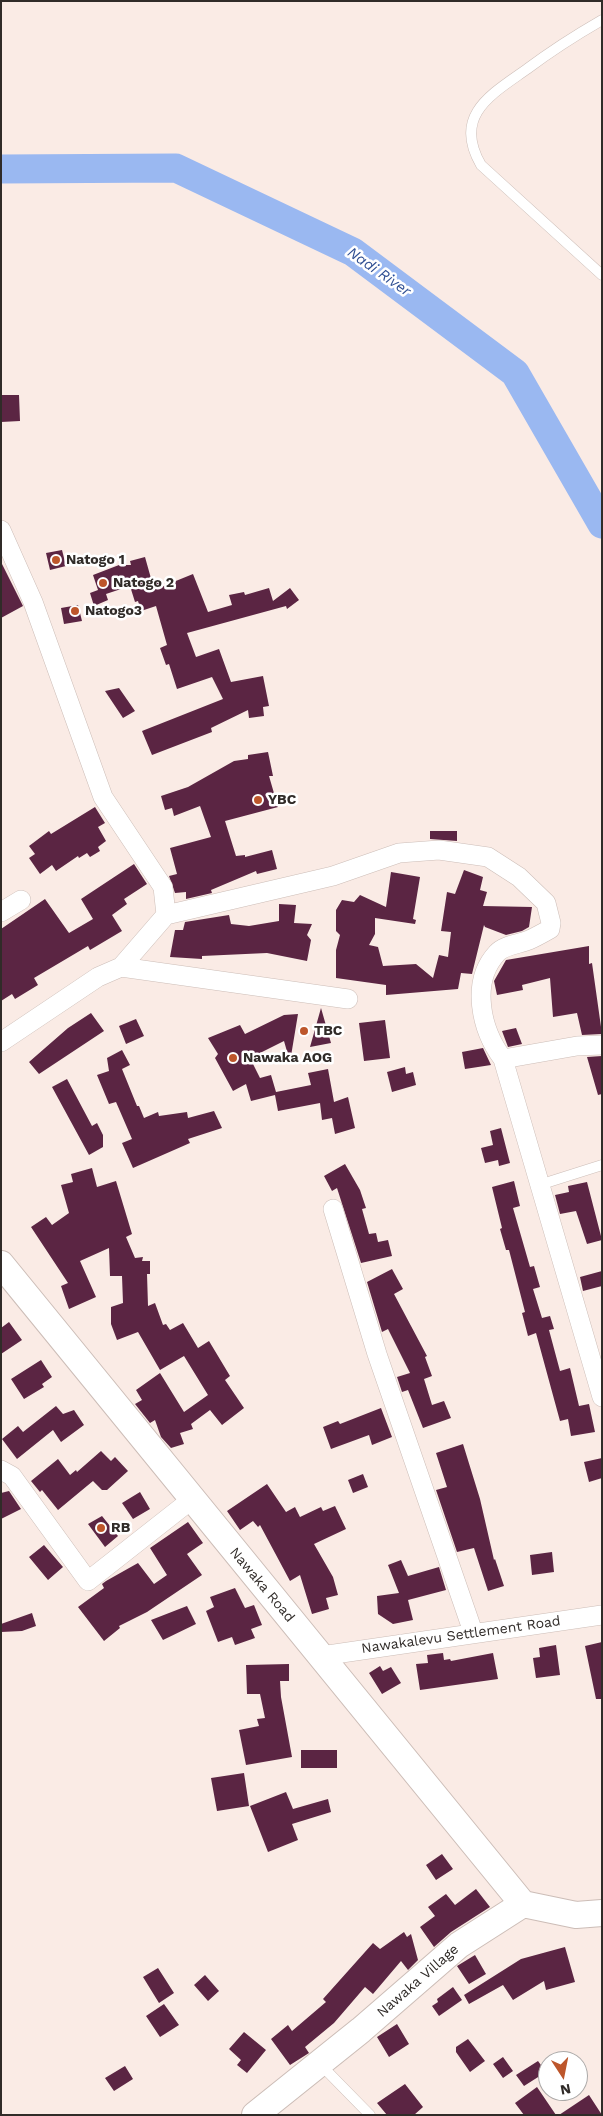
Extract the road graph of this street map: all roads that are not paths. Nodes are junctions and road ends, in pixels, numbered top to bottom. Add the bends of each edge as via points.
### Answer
1 (602, 20) edge
2 (602, 276) edge
3 (1, 530) edge
4 (21, 900) dead end
5 (1, 912) edge
6 (166, 915) junction
7 (121, 967) junction
8 (348, 999) dead end
9 (1, 1042) edge
10 (602, 1045) edge
11 (503, 1059) junction
12 (602, 1165) edge
13 (539, 1185) junction
14 (333, 1208) dead end
15 (1, 1264) edge
16 (602, 1397) edge
17 (1, 1470) edge
18 (191, 1500) junction
19 (602, 1615) edge
20 (473, 1632) junction
21 (320, 1656) junction
22 (523, 1904) junction
23 (602, 1912) edge
24 (319, 2063) junction
25 (255, 2115) edge
26 (370, 2115) edge

1 - 2 lane via 489,96 474,119 470,138 481,165
3 - 6 street via 33,602 103,797 162,887
4 - 5 street
6 - 7 street
6 - 11 street via 332,876 399,853 439,850 488,857 519,877 546,903 551,923 550,929 498,951 482,976 482,1010 490,1037
7 - 8 street
7 - 9 street via 98,977
10 - 11 street via 577,1046
11 - 13 street
12 - 13 lane
13 - 16 street
14 - 20 street via 377,1354
15 - 18 street, Nawaka Road
17 - 18 street via 12,1476 88,1581
18 - 21 street, Nawaka Road
19 - 20 street, Nawakalevu Settlement Road
20 - 21 street, Nawakalevu Settlement Road
21 - 22 street, Nawaka Road
22 - 23 street via 576,1915
22 - 24 street, Nawaka Village via 458,1945
24 - 25 street, Nawaka Village
24 - 26 lane

